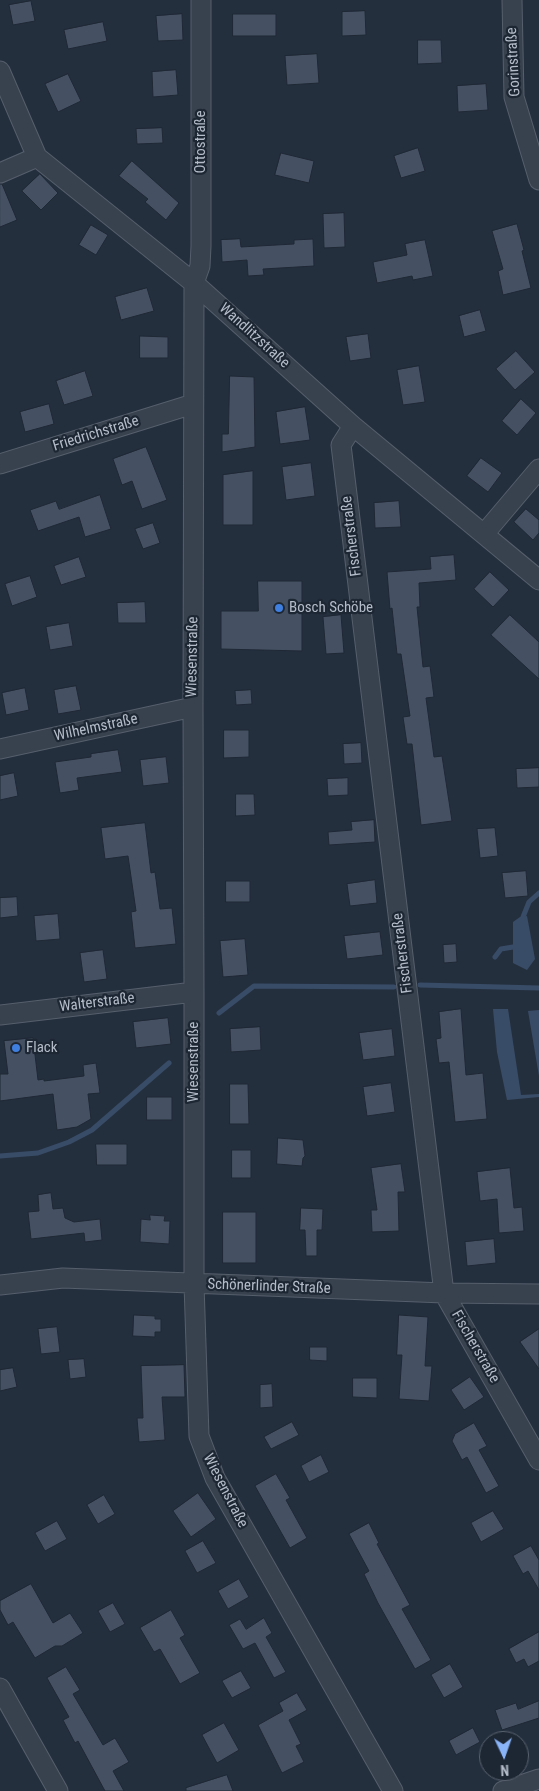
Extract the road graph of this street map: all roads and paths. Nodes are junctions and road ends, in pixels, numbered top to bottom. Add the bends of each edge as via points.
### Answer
1 (201, 0) edge
2 (512, 0) edge
3 (0, 71) edge
4 (37, 158) junction
5 (0, 173) edge
6 (539, 180) edge
7 (194, 282) junction
8 (193, 404) junction
9 (353, 426) junction
10 (0, 464) edge
11 (539, 469) edge
12 (484, 534) junction
13 (539, 580) edge
14 (192, 707) junction
15 (0, 749) edge
16 (194, 992) junction
17 (0, 1015) edge
18 (194, 1284) junction
19 (0, 1285) edge
20 (444, 1293) junction
21 (539, 1294) edge
22 (539, 1460) edge
23 (0, 1688) edge
24 (539, 1779) edge
25 (58, 1791) edge
26 (393, 1791) edge
27 (503, 1791) edge

1 - 7 street, Ottostraße via 201,246 200,266
2 - 6 street, Gorinstraße via 514,97
3 - 4 street, Wandlitzstraße
4 - 5 street
4 - 7 street, Wandlitzstraße
7 - 8 street, Wiesenstraße
7 - 9 street, Wandlitzstraße
8 - 10 street, Friedrichstraße
8 - 14 street, Wiesenstraße
9 - 12 street, Wandlitzstraße
9 - 20 street, Fischerstraße via 341,445
11 - 12 street
12 - 13 street, Wandlitzstraße
14 - 15 street, Wilhelmstraße
14 - 16 street, Wiesenstraße
16 - 17 street, Walterstraße
16 - 18 street, Wiesenstraße
18 - 19 street, Schönerlinder Straße via 63,1278
18 - 20 street, Schönerlinder Straße
18 - 26 street, Wiesenstraße via 199,1436 215,1478
20 - 21 street, Schönerlinder Straße
20 - 22 street, Fischerstraße
23 - 25 street
24 - 27 street

